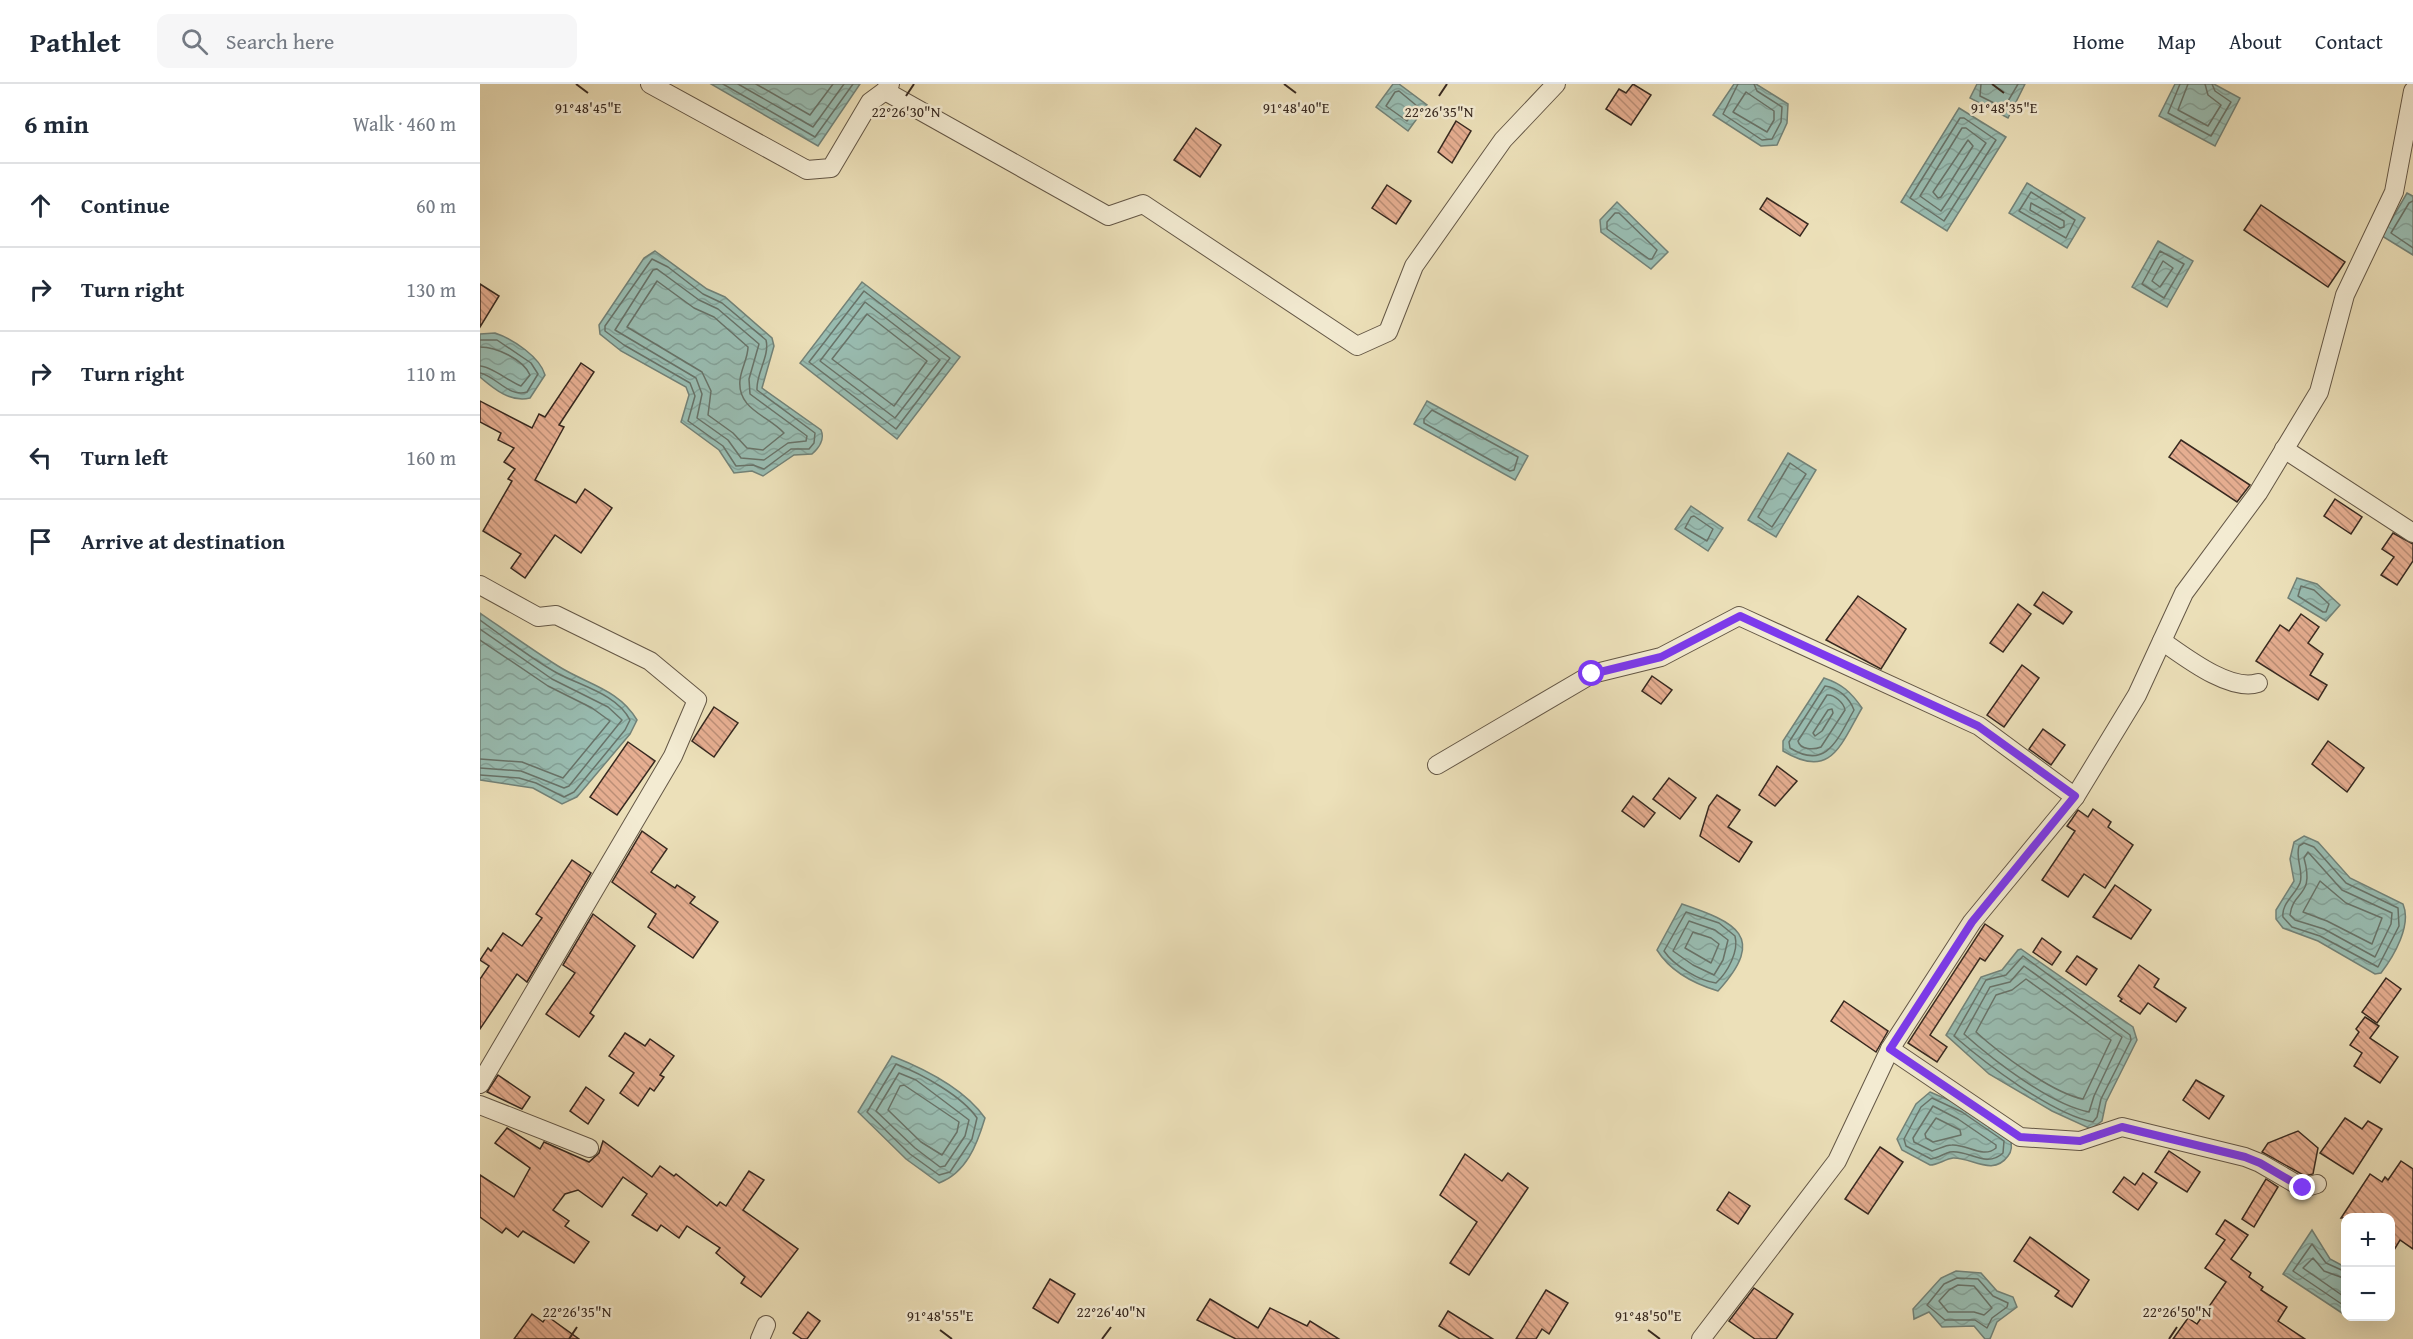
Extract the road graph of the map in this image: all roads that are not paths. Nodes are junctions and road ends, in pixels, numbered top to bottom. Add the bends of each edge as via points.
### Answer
1 (650, 84) edge
2 (1556, 84) edge
3 (887, 88) edge
4 (2413, 91) edge
5 (2284, 449) junction
6 (2413, 533) edge
7 (480, 585) edge
8 (2162, 641) junction
9 (2258, 683) dead end
10 (1437, 765) dead end
11 (2075, 796) junction
12 (1890, 1049) junction
13 (480, 1084) edge
14 (480, 1105) edge
15 (589, 1148) dead end
16 (2317, 1184) dead end
17 (1701, 1339) edge

1 - 3 street via 807,170 831,168 870,102
2 - 3 street via 1503,140 1414,266 1388,332 1357,346 1143,204 1108,216
4 - 5 street via 2394,192 2345,295 2319,392
5 - 6 street
5 - 8 street via 2258,493 2184,594
7 - 13 street via 538,617 556,615 650,661 697,700 673,756
8 - 9 street via 2200,668 2246,687
8 - 11 street via 2137,695
10 - 11 street via 1592,674 1661,657 1740,616 1978,726
11 - 12 street via 1972,922
12 - 16 street via 2020,1137 2080,1141 2122,1127 2245,1157 2303,1188
12 - 17 street via 1837,1161
14 - 15 street

